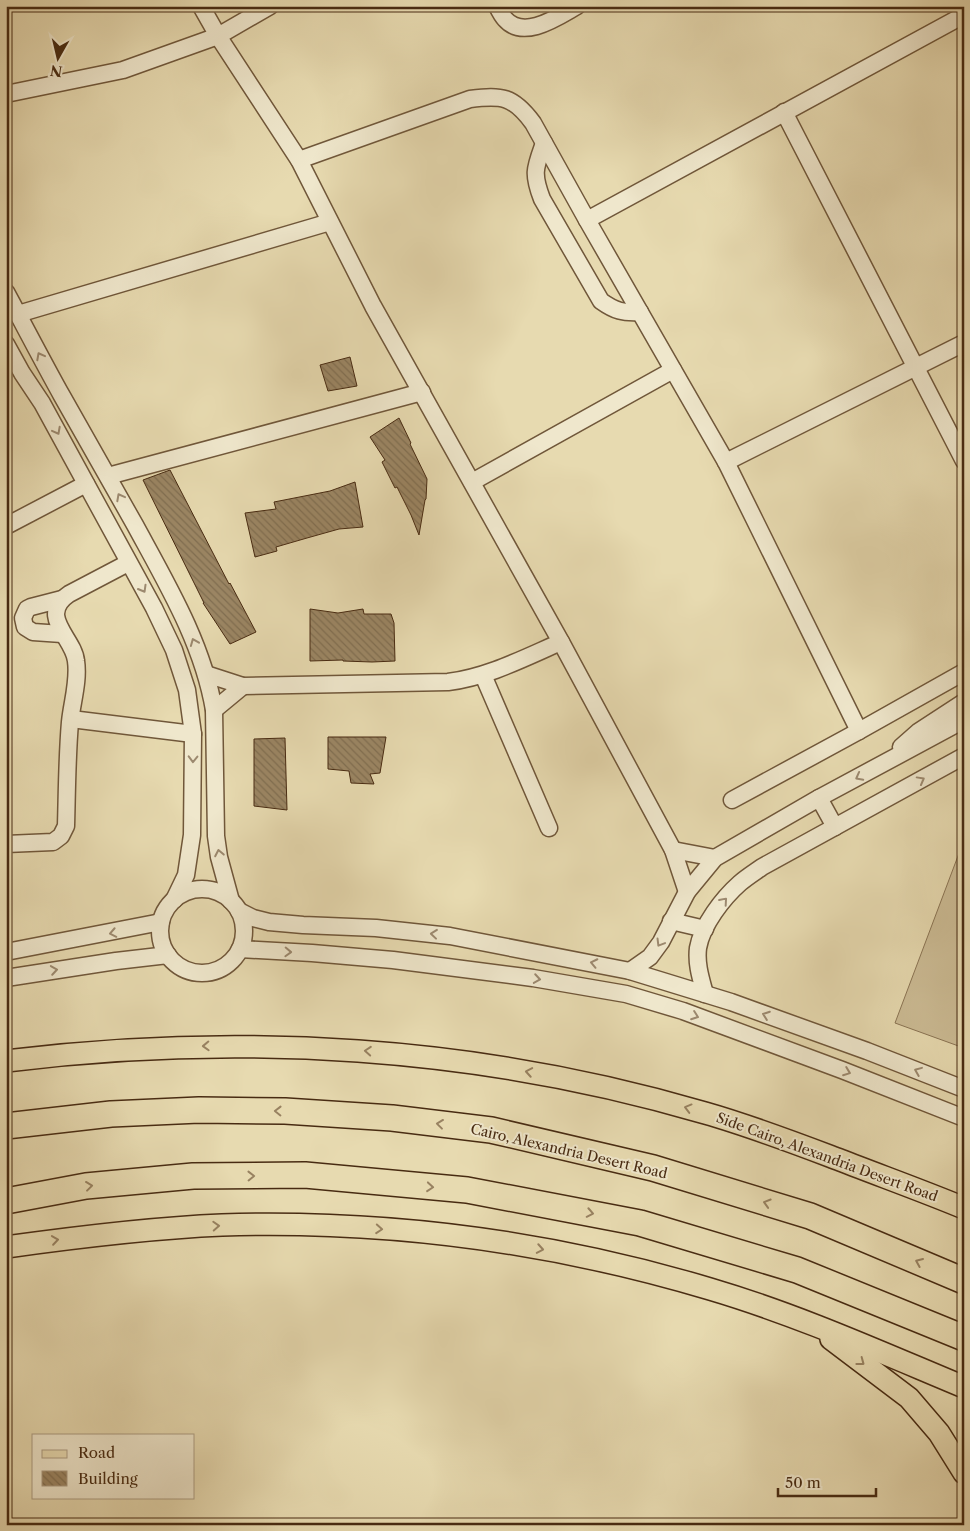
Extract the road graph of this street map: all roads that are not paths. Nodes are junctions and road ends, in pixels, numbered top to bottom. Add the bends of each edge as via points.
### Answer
1 (201, 6) edge
2 (270, 6) edge
3 (496, 6) edge
4 (577, 6) edge
5 (964, 14) edge
6 (218, 36) junction
7 (6, 94) edge
8 (784, 112) junction
9 (544, 143) junction
10 (299, 160) junction
11 (587, 220) junction
12 (330, 222) junction
13 (6, 292) edge
14 (640, 312) junction
15 (18, 314) junction
16 (964, 343) edge
17 (6, 344) edge
18 (915, 367) junction
19 (673, 370) junction
20 (422, 392) junction
21 (62, 396) junction
22 (42, 404) junction
23 (964, 461) edge
24 (726, 462) junction
25 (108, 476) junction
26 (472, 482) junction
27 (86, 484) junction
28 (6, 526) edge
29 (128, 563) junction
30 (62, 599) junction
31 (62, 634) junction
32 (561, 642) junction
33 (964, 672) edge
34 (206, 674) junction
35 (483, 675) junction
36 (244, 686) junction
37 (964, 702) edge
38 (214, 710) junction
39 (70, 719) junction
40 (964, 720) edge
41 (859, 731) junction
42 (193, 734) junction
43 (964, 756) edge
44 (890, 760) junction
45 (819, 798) junction
46 (732, 800) dead end
47 (192, 816) junction
48 (216, 816) junction
49 (549, 828) dead end
50 (835, 828) junction
51 (6, 844) edge
52 (673, 850) junction
53 (716, 858) junction
54 (687, 892) junction
55 (174, 900) junction
56 (235, 906) junction
57 (671, 921) junction
58 (161, 922) junction
59 (705, 929) junction
60 (504, 946) junction
61 (240, 950) junction
62 (6, 952) edge
63 (168, 956) junction
64 (630, 970) junction
65 (500, 974) junction
66 (6, 978) edge
67 (704, 994) junction
68 (830, 1038) junction
69 (6, 1061) edge
70 (819, 1062) junction
71 (964, 1089) edge
72 (964, 1118) edge
73 (6, 1126) edge
74 (6, 1201) edge
75 (964, 1208) edge
76 (6, 1247) edge
77 (964, 1281) edge
78 (808, 1322) junction
79 (964, 1338) edge
80 (964, 1387) edge
81 (964, 1474) edge

1 - 6 street
2 - 6 street
3 - 4 street via 514,26 530,27 541,26
5 - 8 street
6 - 7 street via 123,70
6 - 10 street
8 - 11 street
8 - 18 street
9 - 10 street via 522,108 510,100 493,96 470,99
9 - 11 street
9 - 14 street via 536,166 536,182 542,199 600,301 626,313
10 - 12 street
11 - 14 street
12 - 15 street
12 - 20 street
13 - 15 street
14 - 19 street
21 -> 15 street
16 - 18 street
17 - 22 street
18 - 23 street
18 - 24 street
19 - 24 street
19 - 26 street
20 - 25 street
20 - 26 street
21 - 22 street
21 - 25 street
22 -> 27 street
24 - 41 street
34 -> 25 street via 166,583
26 - 32 street
27 - 28 street
27 - 29 street
29 - 30 street
29 -> 42 street via 174,650 187,690
30 - 31 street via 56,614
30 - 31 street via 31,607 23,618 25,627 33,632
31 - 39 street via 72,647 76,660
32 - 35 street
32 - 52 street
33 - 41 street
34 - 36 street
34 - 38 street
35 - 36 street via 429,683
35 - 49 street
36 - 38 street
37 - 44 street via 918,732
38 - 48 street
39 - 42 street
39 - 51 street via 66,826 61,836 54,842
40 - 44 street
41 - 46 street
42 -> 47 street
50 -> 43 street
44 -> 45 street
45 - 50 street
45 - 53 street
47 - 48 street via 200,821
47 - 55 street via 186,874
56 -> 48 street via 219,857
59 -> 50 street via 720,904 740,883 762,867
52 - 53 street
52 - 54 street
53 - 54 street
54 - 57 street
55 - 56 street via 196,889 209,890 221,894
55 - 58 street
60 -> 56 street via 385,929 269,922 253,918
56 - 61 street via 244,930
57 - 59 street
57 -> 64 street via 650,957
58 -> 62 street
58 - 63 street via 160,934
59 - 67 street via 698,948 698,968
64 -> 60 street
60 - 65 street
61 - 63 street via 226,965 206,972 184,968
61 -> 65 street via 384,959
66 -> 63 street
64 - 67 street
65 -> 70 street via 634,996
68 -> 67 street
68 - 70 street
71 -> 68 street
75 -> 69 main road, Side Cairo, Alexandria Desert Road via 756,1128 703,1112 542,1074 488,1065 379,1052 260,1046 151,1048
70 -> 72 street
77 -> 73 highway, Cairo, Alexandria Desert Road via 810,1216 653,1168 491,1130 286,1111 199,1110 111,1114
74 -> 79 highway via 86,1186 193,1176 305,1175 468,1190 640,1223 797,1270
76 -> 78 main road via 112,1233 223,1226 334,1226 445,1234 606,1262 712,1289
78 - 80 main road
78 -> 81 main road via 909,1398 939,1433

